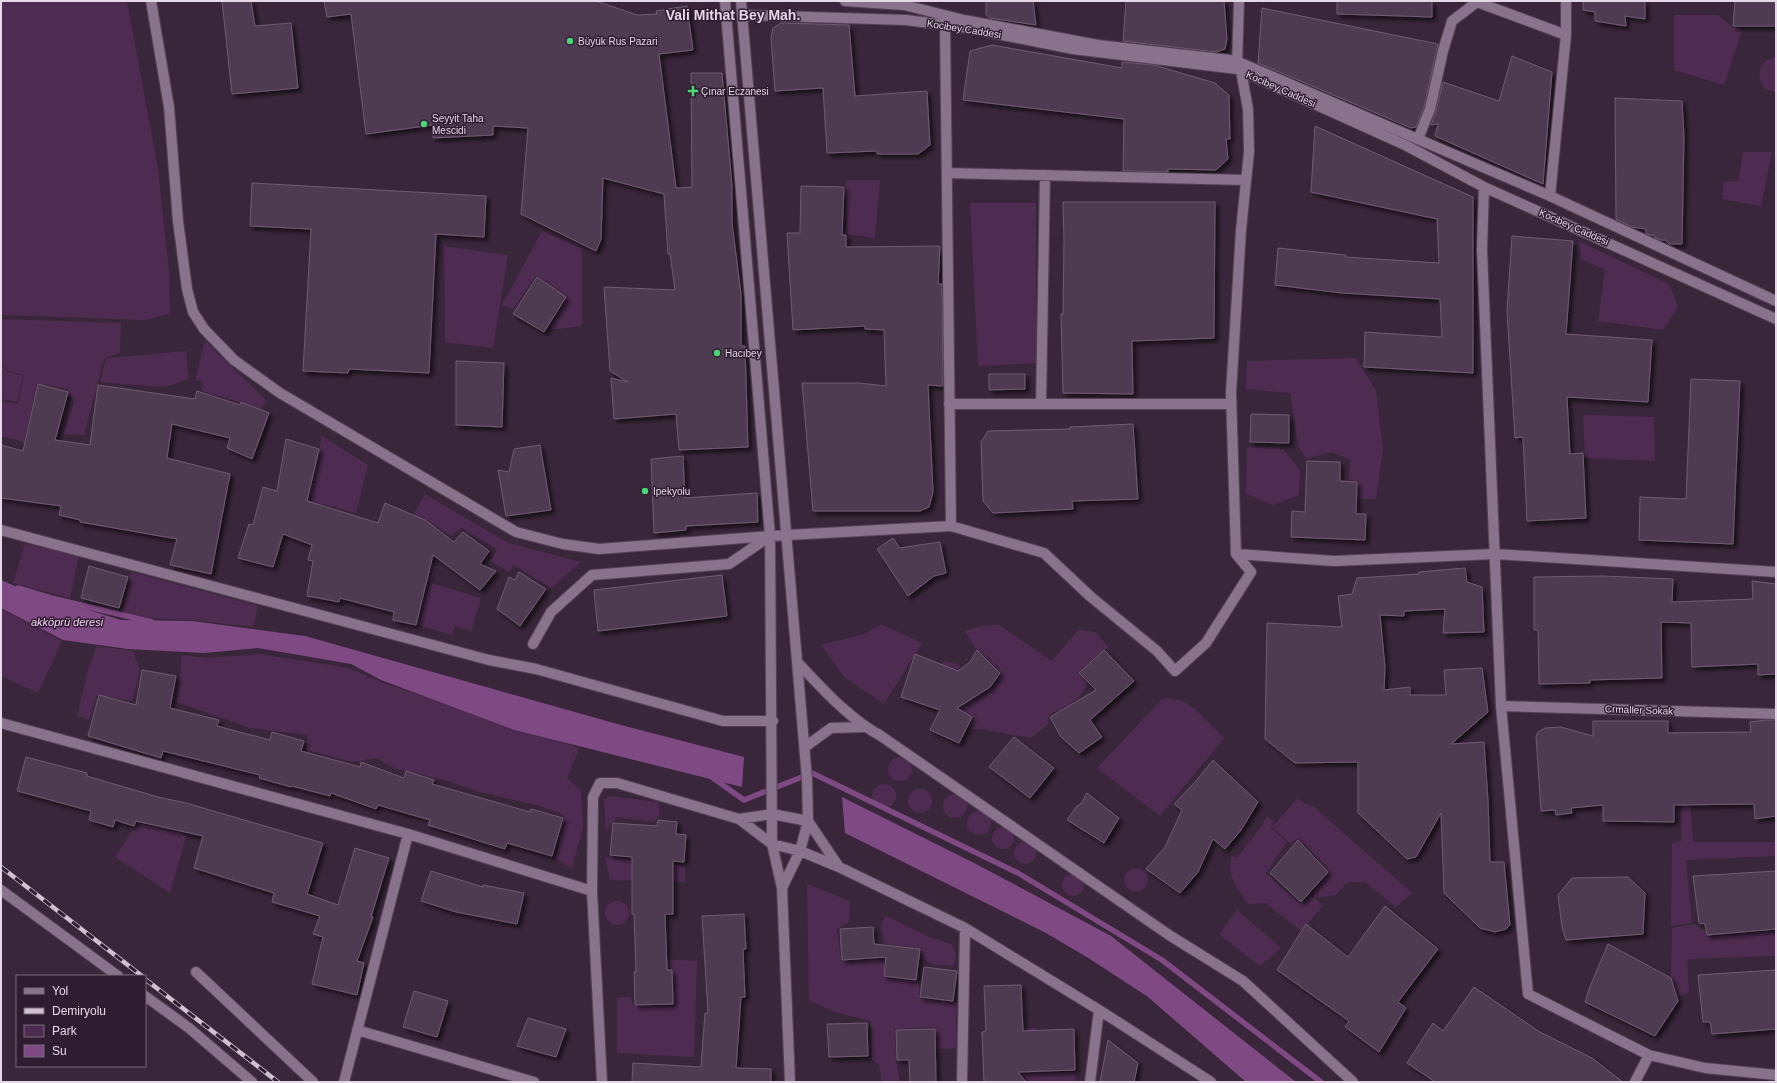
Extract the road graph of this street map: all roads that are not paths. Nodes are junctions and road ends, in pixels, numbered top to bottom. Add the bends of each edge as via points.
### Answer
1 (151, 1) edge
2 (725, 1) edge
3 (742, 1) edge
4 (845, 1) edge
5 (1232, 1) edge
6 (1239, 1) edge
7 (1566, 1) edge
8 (904, 3) edge
9 (743, 15) junction
10 (906, 20) junction
11 (945, 25) junction
12 (1566, 35) junction
13 (1235, 66) junction
14 (1418, 139) junction
15 (947, 173) junction
16 (1045, 175) junction
17 (1246, 180) junction
18 (1484, 187) junction
19 (1550, 196) junction
20 (1776, 300) edge
21 (1776, 319) edge
22 (949, 404) junction
23 (1041, 404) junction
24 (1231, 404) junction
25 (951, 526) junction
26 (1, 530) edge
27 (770, 536) junction
28 (786, 536) junction
29 (1236, 554) junction
30 (1495, 554) junction
31 (1776, 572) edge
32 (533, 644) dead end
33 (797, 662) junction
34 (1501, 706) junction
35 (1776, 714) edge
36 (773, 721) junction
37 (1, 723) edge
38 (864, 727) junction
39 (805, 747) junction
40 (772, 814) junction
41 (738, 818) junction
42 (808, 821) junction
43 (408, 834) junction
44 (772, 844) junction
45 (800, 851) junction
46 (839, 867) junction
47 (782, 888) junction
48 (1, 890) edge
49 (592, 891) junction
50 (965, 928) junction
51 (196, 972) dead end
52 (117, 975) edge
53 (146, 997) edge
54 (1099, 1010) junction
55 (357, 1030) junction
56 (1649, 1055) junction
57 (1776, 1076) edge
58 (252, 1082) edge
59 (313, 1082) edge
60 (344, 1082) edge
61 (534, 1082) edge
62 (602, 1082) edge
63 (790, 1082) edge
64 (962, 1082) edge
65 (1090, 1082) edge
66 (1211, 1082) edge
67 (1353, 1082) edge
68 (1635, 1082) edge

1 - 27 street via 169,108 178,221 187,289 193,312 204,329 234,360 280,393 516,532 563,544 599,549
2 - 27 street
3 - 9 street
4 - 8 street, Kocibey Caddesi
5 - 13 street
6 - 13 street
7 - 12 street
8 - 10 street
8 - 13 street, Kocibey Caddesi via 964,20 1098,45
9 - 10 street, Kocibey Caddesi
9 - 28 street
10 - 11 street, Kocibey Caddesi
11 - 13 street, Kocibey Caddesi via 1072,49
11 - 15 street
12 - 14 street via 1477,2 1452,21 1430,109
12 - 19 street
13 - 14 street, Kocibey Caddesi
13 - 17 street via 1248,109 1249,152
13 - 18 street, Kocibey Caddesi via 1405,145
14 - 19 street, Kocibey Caddesi
15 - 16 street
15 - 22 street
16 - 17 street
16 - 23 street
17 - 24 street
18 - 21 street, Kocibey Caddesi
18 - 30 street via 1482,250
19 - 20 street, Kocibey Caddesi
22 - 23 street
22 - 25 street
23 - 24 street
24 - 29 street
25 - 28 street
25 - 29 street via 1044,553 1091,597 1157,651 1175,671 1206,643 1251,572
26 - 36 street via 489,660 536,669 723,722
27 - 28 street
27 - 32 street via 729,564 592,575 551,612
27 - 36 street
28 - 33 street
29 - 30 street via 1334,561
30 - 31 street
30 - 34 street
33 - 38 street via 828,695
33 - 39 street
34 - 35 street, Crmaller Sokak
34 - 56 street via 1528,994
36 - 40 street
37 - 43 street
38 - 39 street via 831,728
38 - 67 street via 881,736 1169,936 1243,981
39 - 42 street
40 - 41 street
40 - 42 street
40 - 44 street
41 - 44 street
41 - 49 street via 618,783 600,783 593,797
42 - 45 street
42 - 46 street
43 - 49 street
43 - 55 street
44 - 45 street
44 - 47 street
45 - 46 street
45 - 47 street
46 - 50 street
47 - 63 street
48 - 52 street
49 - 62 street
50 - 54 street
50 - 64 street
51 - 59 street
53 - 58 street via 189,1028
54 - 65 street
54 - 66 street
55 - 60 street
55 - 61 street
56 - 57 street via 1705,1068
56 - 68 street

